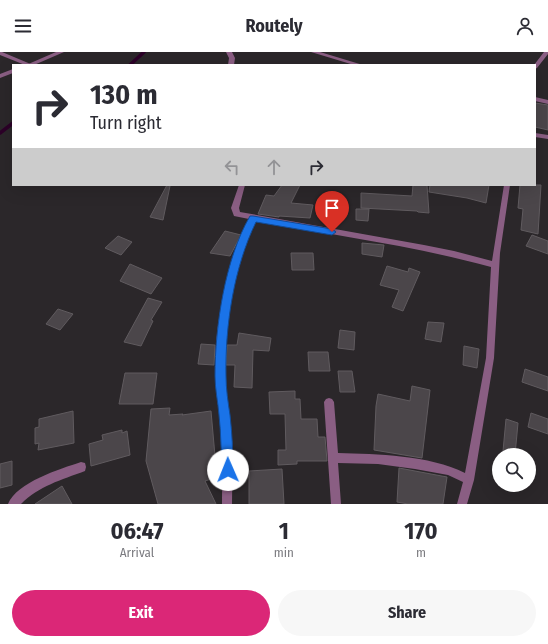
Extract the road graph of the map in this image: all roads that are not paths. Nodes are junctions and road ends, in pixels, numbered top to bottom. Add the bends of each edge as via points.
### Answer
1 (61, 52) edge
2 (229, 52) edge
3 (314, 52) edge
4 (547, 52) edge
5 (0, 53) edge
6 (27, 64) edge
7 (31, 64) edge
8 (231, 64) edge
9 (356, 64) edge
10 (536, 66) edge
11 (12, 71) edge
12 (0, 76) edge
13 (536, 99) edge
14 (548, 102) edge
15 (536, 135) edge
16 (548, 137) edge
17 (242, 186) edge
18 (507, 186) edge
19 (253, 218) junction
20 (495, 265) junction
21 (329, 402) dead end
22 (332, 458) junction
23 (81, 467) dead end
24 (469, 480) junction
25 (13, 504) edge
26 (228, 504) edge
27 (336, 504) edge
28 (462, 504) edge

1 - 7 street
2 - 8 street
3 - 9 street
4 - 10 street
5 - 6 street
11 - 12 street
13 - 14 street
15 - 16 street
17 - 19 street via 237,214
18 - 20 street
19 - 20 street via 424,248
19 - 26 street via 232,275 223,333 220,376 227,439
20 - 24 street via 490,358
21 - 22 street
22 - 24 street via 378,459 415,464 449,470
22 - 27 street
23 - 25 street via 45,479 31,487
24 - 28 street

